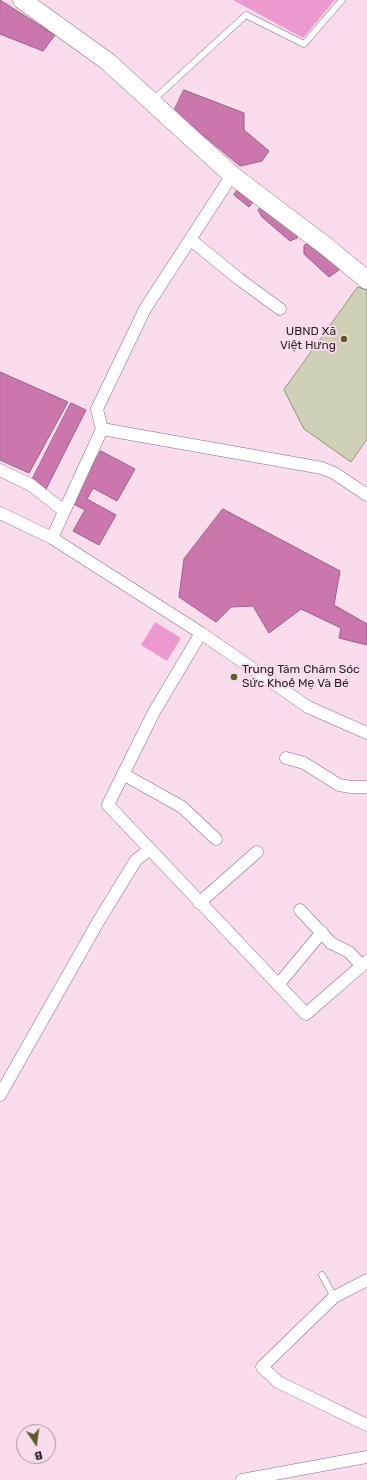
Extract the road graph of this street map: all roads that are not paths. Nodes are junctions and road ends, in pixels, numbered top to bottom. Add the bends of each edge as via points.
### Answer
1 (22, 0) edge
2 (342, 0) edge
3 (151, 102) junction
4 (232, 175) junction
5 (191, 240) junction
6 (365, 281) edge
7 (280, 309) dead end
8 (102, 429) junction
9 (0, 470) edge
10 (367, 495) edge
11 (64, 511) junction
12 (0, 512) edge
13 (52, 538) junction
14 (201, 633) junction
15 (367, 733) edge
16 (286, 758) dead end
17 (124, 774) junction
18 (367, 787) edge
19 (216, 839) dead end
20 (149, 850) junction
21 (257, 852) dead end
22 (199, 903) junction
23 (300, 910) dead end
24 (322, 932) junction
25 (364, 963) edge
26 (278, 985) junction
27 (0, 1095) edge
28 (322, 1275) dead end
29 (367, 1280) edge
30 (334, 1297) junction
31 (367, 1425) edge
32 (367, 1458) edge
33 (242, 1480) edge

1 - 3 main road via 106,61
2 - 3 lane via 304,44 246,15
3 - 4 main road
4 - 5 street
4 - 6 main road via 327,247
5 - 7 street
5 - 8 street via 145,309 97,409
8 - 10 street via 322,468
8 - 11 street
9 - 11 street via 31,485
11 - 13 street
12 - 13 street
13 - 14 street
14 - 15 street via 308,707
14 - 17 street via 154,712
16 - 18 street via 304,763 339,785
17 - 19 street via 182,807
17 - 20 street via 108,806
20 - 22 street
20 - 27 street via 136,860 98,922
21 - 22 street
22 - 26 street
23 - 24 street
24 - 25 street via 331,943
24 - 26 street
25 - 26 street via 306,1014
28 - 30 lane
29 - 30 street
30 - 31 street via 262,1367 278,1382
32 - 33 street

